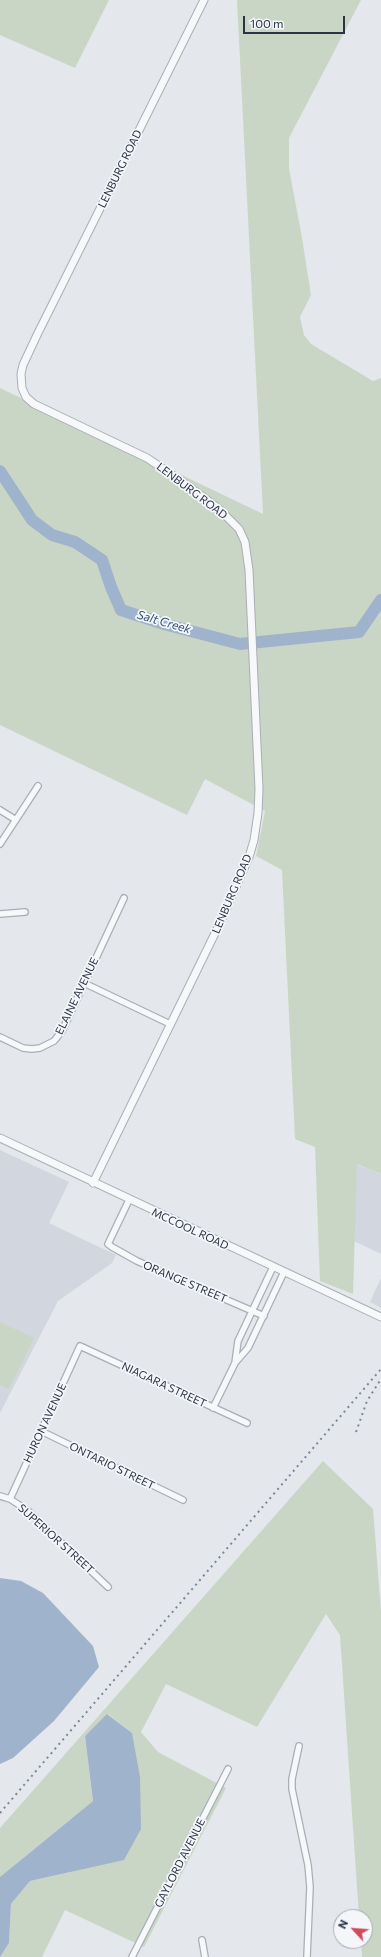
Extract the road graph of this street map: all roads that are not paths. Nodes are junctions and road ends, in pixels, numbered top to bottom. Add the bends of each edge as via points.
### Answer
1 (204, 0) edge
2 (38, 786) dead end
3 (0, 810) edge
4 (16, 820) junction
5 (0, 844) edge
6 (124, 898) dead end
7 (25, 912) dead end
8 (0, 914) edge
9 (84, 984) junction
10 (170, 1024) junction
11 (0, 1037) edge
12 (0, 1138) edge
13 (92, 1183) junction
14 (129, 1200) junction
15 (273, 1267) junction
16 (284, 1272) junction
17 (252, 1311) junction
18 (264, 1316) junction
19 (381, 1317) edge
20 (80, 1346) joint
21 (235, 1363) junction
22 (213, 1408) junction
23 (247, 1423) dead end
24 (41, 1431) junction
25 (0, 1496) edge
26 (10, 1499) junction
27 (183, 1500) dead end
28 (108, 1587) dead end
29 (298, 1746) dead end
30 (228, 1770) dead end
31 (202, 1940) dead end
32 (132, 1957) edge
33 (205, 1957) edge
34 (307, 1957) edge

1 - 10 street, LENBURG ROAD via 27,356 22,369 21,384 26,397 38,407 135,452 158,465 218,508 235,524 243,536 247,551 259,789 254,840 221,922
2 - 4 street
3 - 4 street
4 - 5 street
6 - 9 street, ELAINE AVENUE
7 - 8 street
9 - 10 street
9 - 11 street, ELAINE AVENUE via 62,1030 47,1046 23,1048
10 - 13 street, LENBURG ROAD
12 - 13 street, MCCOOL ROAD
13 - 14 street, MCCOOL ROAD
14 - 15 street, MCCOOL ROAD
14 - 17 street, ORANGE STREET via 108,1244 137,1261
15 - 16 street, MCCOOL ROAD
15 - 17 street
16 - 18 street
16 - 19 street, MCCOOL ROAD
17 - 18 street, ORANGE STREET
17 - 21 street via 238,1341
18 - 21 street via 248,1348
20 - 22 street, NIAGARA STREET
20 - 24 street, HURON AVENUE
21 - 22 street
22 - 23 street, NIAGARA STREET
24 - 26 street, HURON AVENUE
24 - 27 street, ONTARIO STREET
25 - 26 street, SUPERIOR STREET
26 - 28 street, SUPERIOR STREET via 27,1510
29 - 34 street via 292,1789 308,1864 310,1886
30 - 32 street, GAYLORD AVENUE
31 - 33 street

